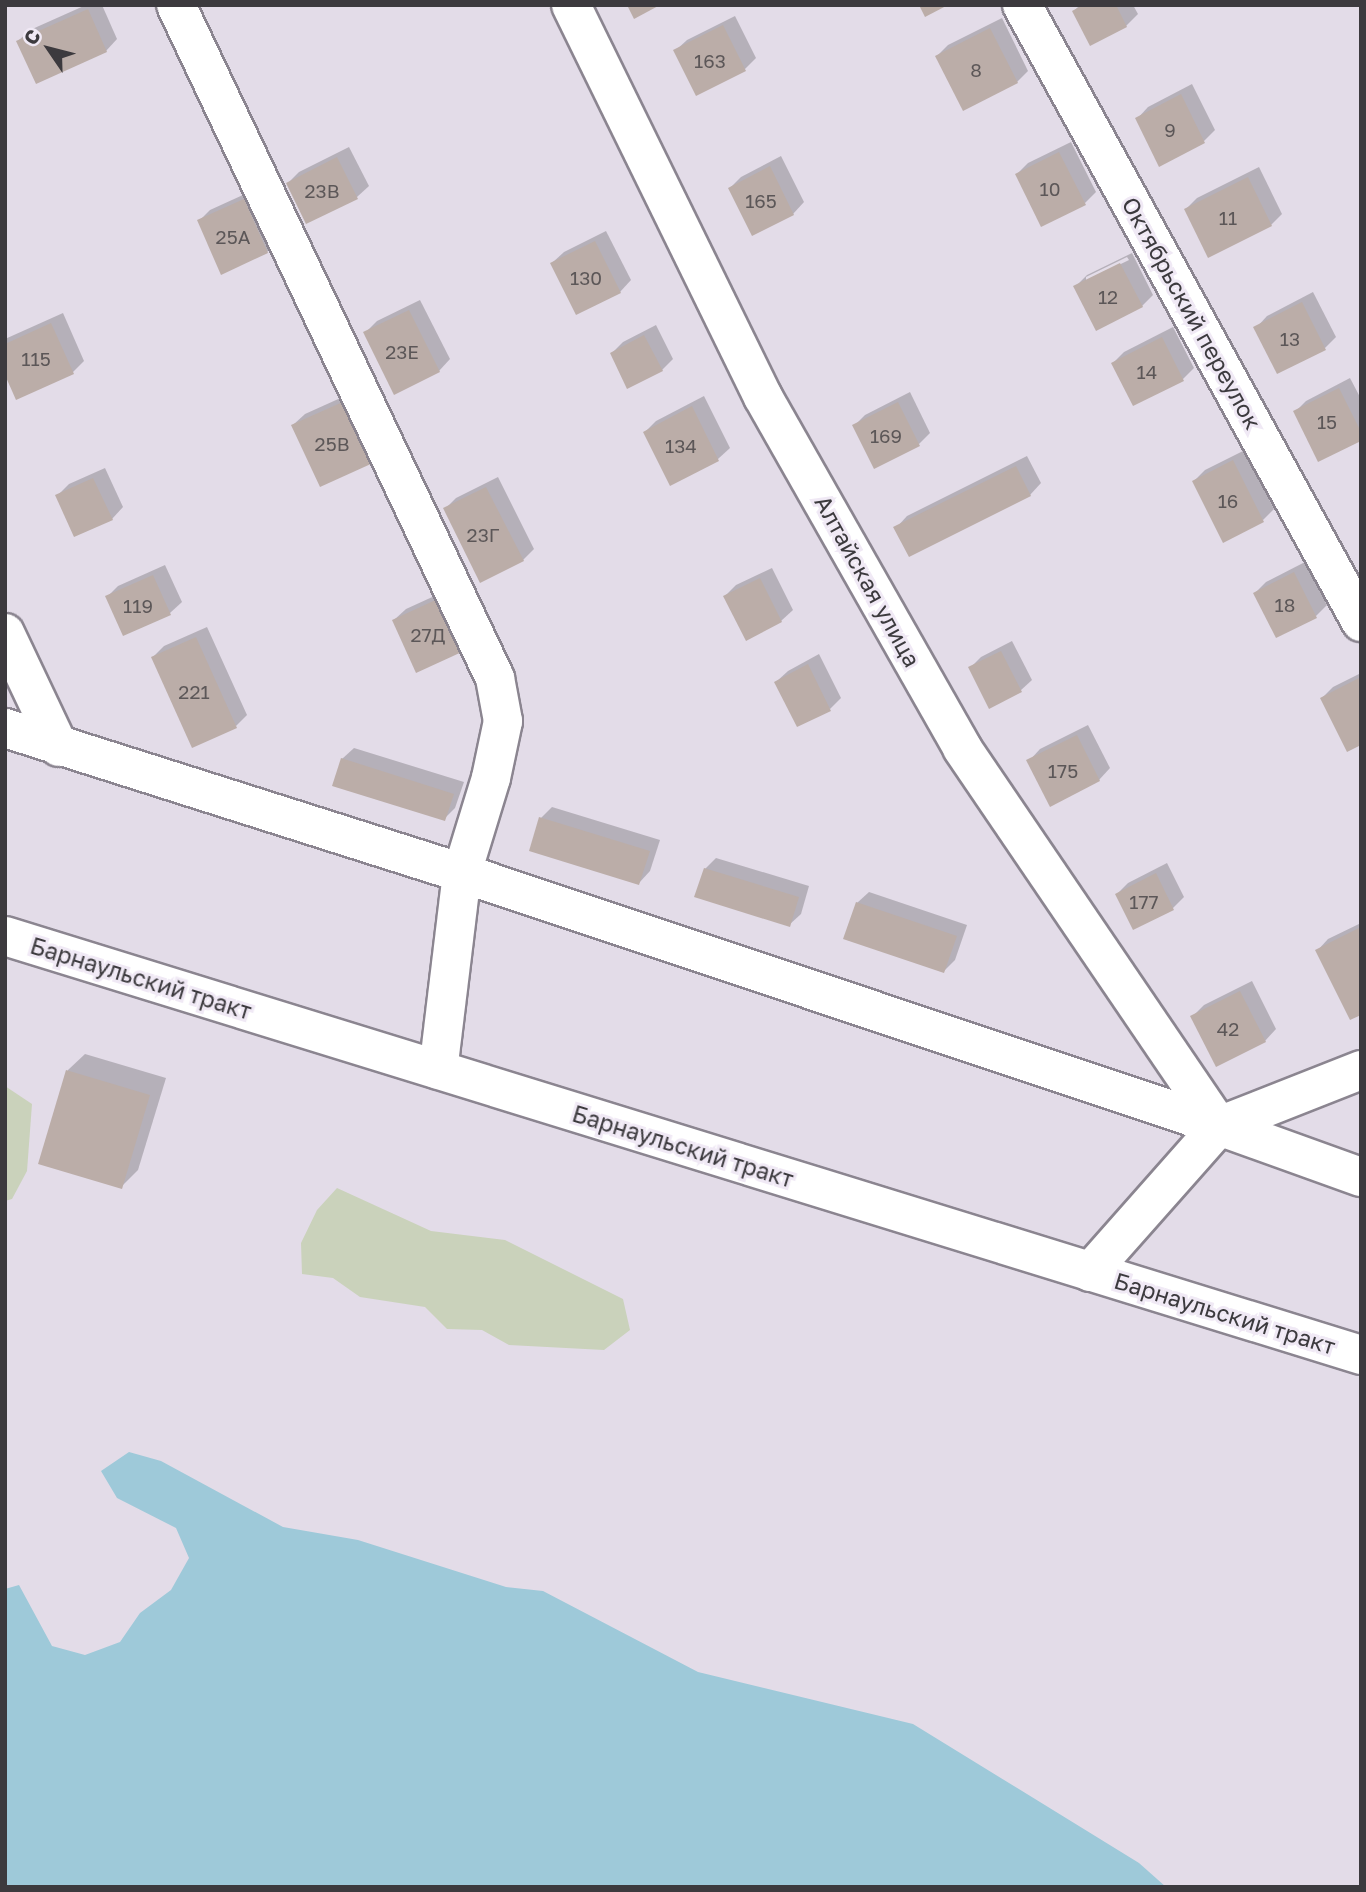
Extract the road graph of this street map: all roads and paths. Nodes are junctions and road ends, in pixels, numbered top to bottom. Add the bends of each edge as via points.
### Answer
1 (176, 5) edge
2 (571, 5) edge
3 (1022, 5) edge
4 (1361, 622) edge
5 (5, 633) edge
6 (5, 727) edge
7 (59, 747) junction
8 (462, 873) junction
9 (5, 936) edge
10 (1361, 1069) edge
11 (438, 1070) junction
12 (1219, 1126) junction
13 (1361, 1177) edge
14 (1090, 1272) junction
15 (1361, 1355) edge

1 - 8 street via 495,678 503,721
2 - 12 street, Алтайская улица via 763,397 962,748
3 - 4 street, Октябрьский переулок
5 - 7 street
6 - 7 street
7 - 8 street
8 - 11 street
8 - 12 street
9 - 11 street, Барнаульский тракт
10 - 12 street
11 - 14 street, Барнаульский тракт
12 - 13 street
12 - 14 street
14 - 15 street, Барнаульский тракт

